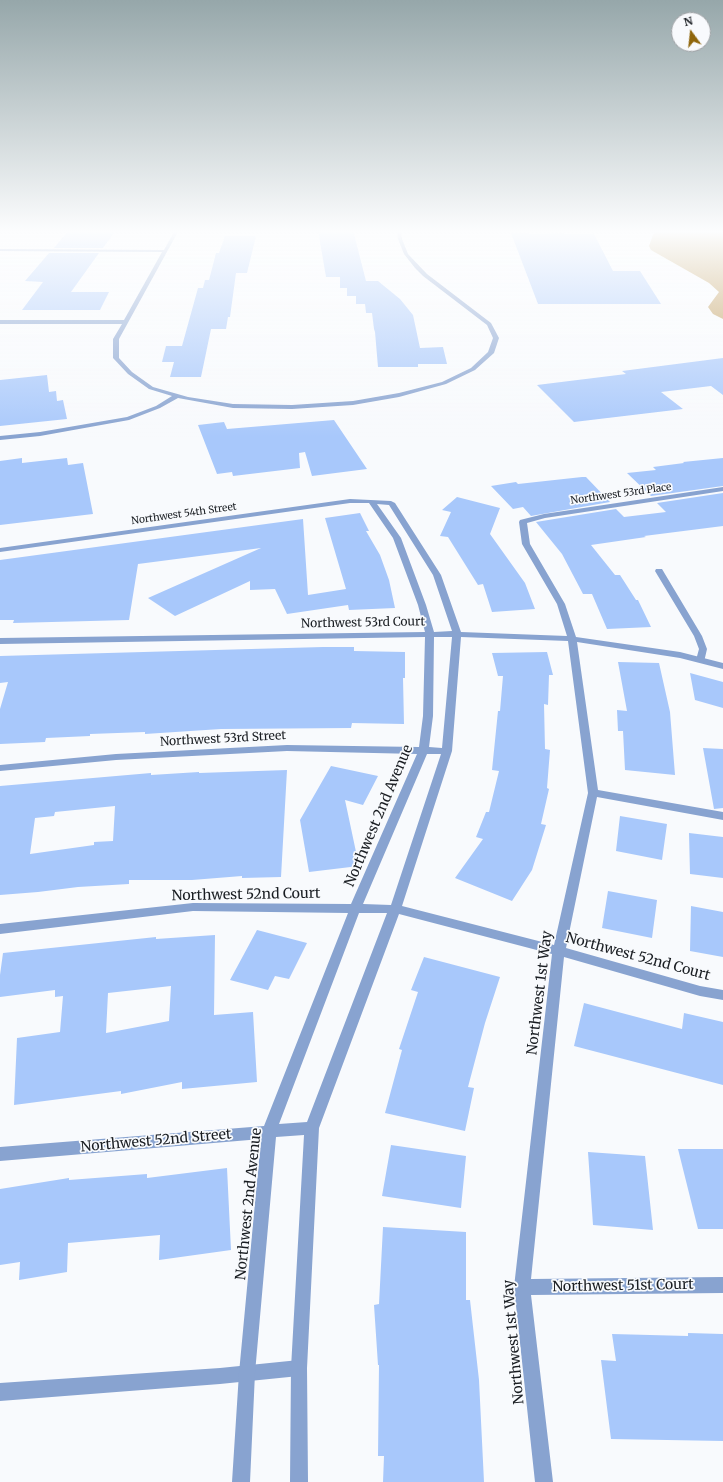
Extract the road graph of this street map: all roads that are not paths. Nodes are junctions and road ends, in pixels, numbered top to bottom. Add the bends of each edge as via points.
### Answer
1 (137, 299) edge
2 (456, 299) edge
3 (0, 322) edge
4 (124, 322) junction
5 (177, 396) junction
6 (0, 438) edge
7 (723, 489) edge
8 (371, 501) junction
9 (523, 522) joint
10 (0, 550) edge
11 (659, 571) dead end
12 (430, 634) junction
13 (457, 634) junction
14 (572, 640) junction
15 (0, 641) edge
16 (701, 660) junction
17 (723, 666) edge
18 (424, 750) junction
19 (447, 751) junction
20 (0, 768) edge
21 (593, 794) junction
22 (723, 816) edge
23 (355, 909) junction
24 (395, 909) junction
25 (0, 929) edge
26 (559, 952) junction
27 (723, 995) edge
28 (312, 1128) junction
29 (269, 1132) junction
30 (0, 1154) edge
31 (723, 1285) edge
32 (522, 1288) junction
33 (299, 1368) junction
34 (247, 1373) junction
35 (0, 1392) edge
36 (241, 1482) edge
37 (299, 1482) edge
38 (544, 1482) edge

1 - 4 street
2 - 5 street via 488,324 496,338 491,353 473,369 444,383 399,395 353,403 292,407 233,406
3 - 4 street
4 - 5 street via 116,339 116,358 130,373 151,388
5 - 6 street via 158,407 129,418 40,434
7 - 9 street, Northwest 53rd Place via 544,516
8 - 10 street, Northwest 54th Street via 350,501
8 - 12 street, Northwest 2nd Avenue via 396,538 422,605
8 - 13 street via 391,503 437,575
9 - 14 street, Northwest 1st Way via 526,544 561,604
11 - 16 street via 698,636 702,648
12 - 13 street, Northwest 53rd Court
12 - 15 street, Northwest 53rd Court
12 - 18 street, Northwest 2nd Avenue via 428,716
13 - 14 street, Northwest 53rd Court
13 - 19 street
14 - 16 street, Northwest 53rd Court
14 - 21 street, Northwest 1st Way
16 - 17 street, Northwest 53rd Court
18 - 19 street, Northwest 53rd Street
18 - 20 street, Northwest 53rd Street via 286,748 116,757
18 - 23 street, Northwest 2nd Avenue
19 - 24 street
21 - 22 street
21 - 26 street, Northwest 1st Way
23 - 24 street, Northwest 52nd Court
23 - 25 street, Northwest 52nd Court via 193,907
23 - 29 street, Northwest 2nd Avenue
24 - 26 street, Northwest 52nd Court
24 - 28 street
26 - 27 street, Northwest 52nd Court
26 - 32 street, Northwest 1st Way
28 - 29 street, Northwest 52nd Street
28 - 33 street
29 - 30 street, Northwest 52nd Street
29 - 34 street, Northwest 2nd Avenue
31 - 32 street, Northwest 51st Court
32 - 38 street, Northwest 1st Way
33 - 34 street
33 - 37 street
34 - 35 street
34 - 36 street, Northwest 2nd Avenue

